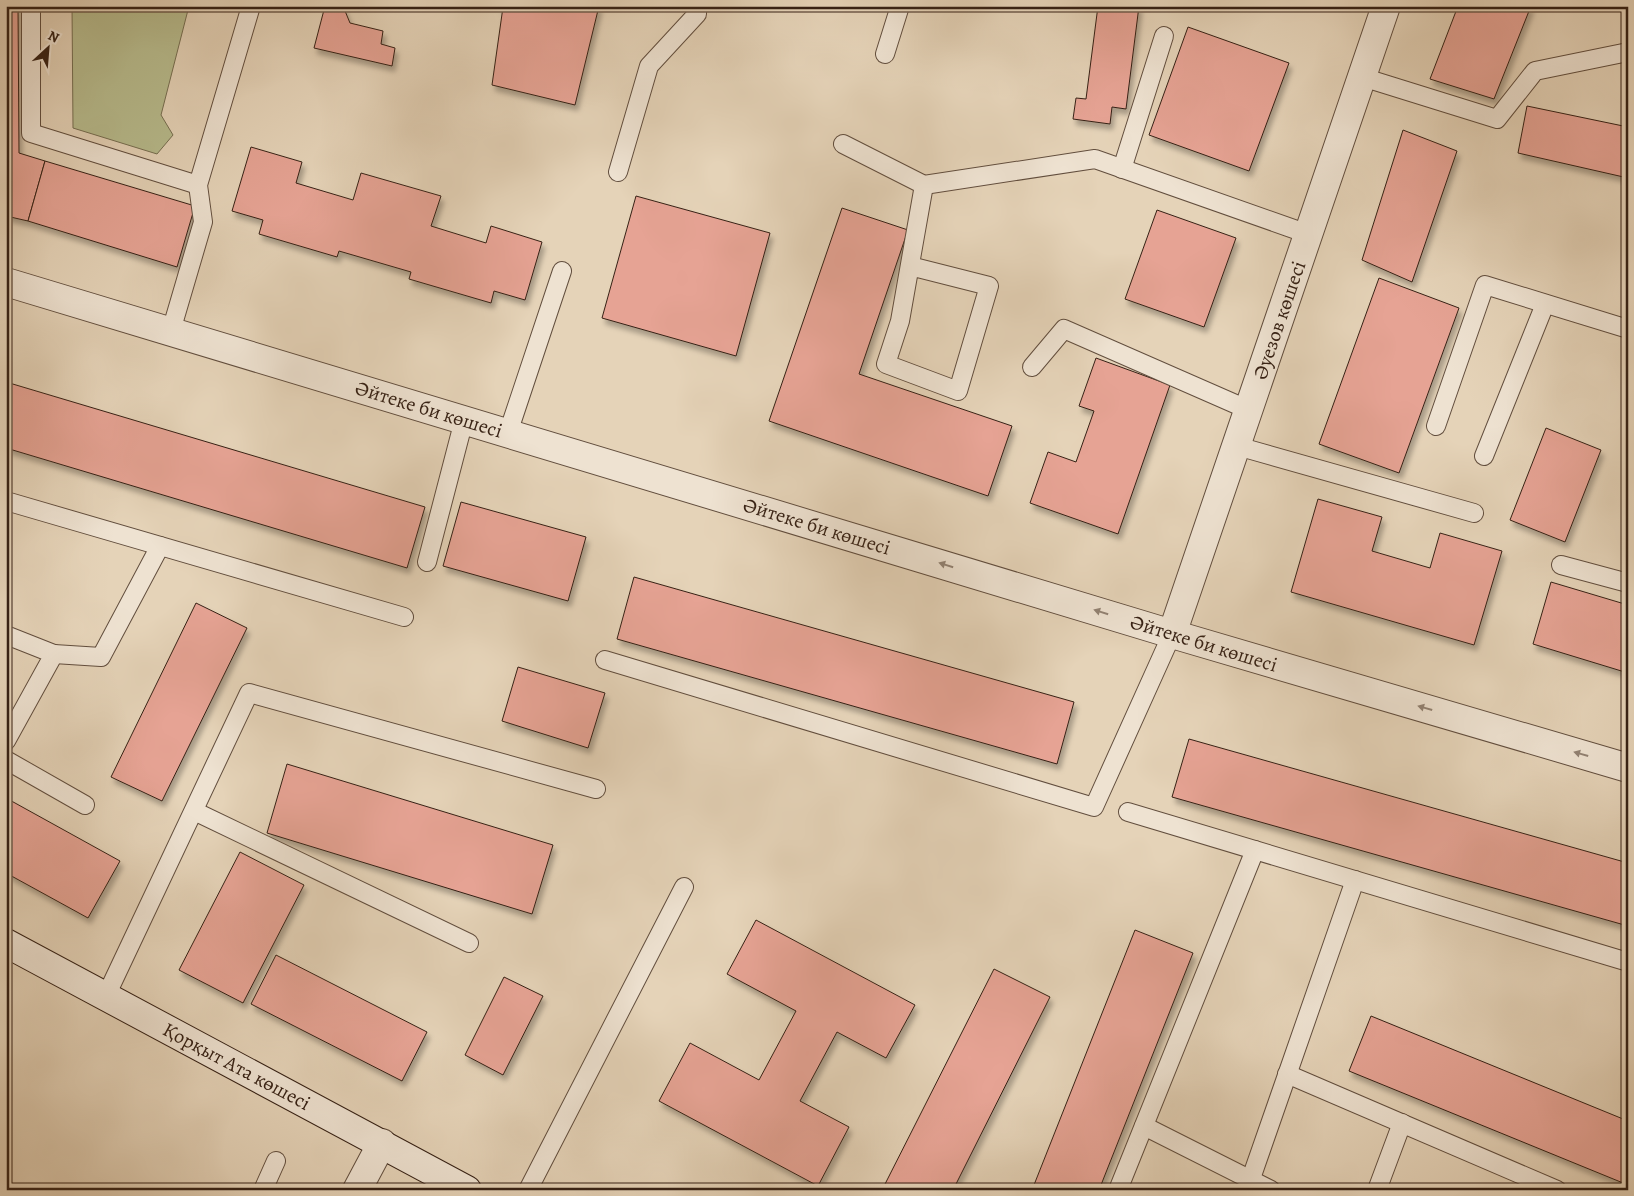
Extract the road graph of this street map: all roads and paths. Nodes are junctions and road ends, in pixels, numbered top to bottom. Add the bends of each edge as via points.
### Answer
1 (31, 6) edge
2 (250, 6) edge
3 (697, 6) edge
4 (900, 6) edge
5 (1386, 6) edge
6 (1164, 36) dead end
7 (1628, 52) edge
8 (885, 54) dead end
9 (1362, 78) junction
10 (843, 144) dead end
11 (1122, 169) junction
12 (618, 172) dead end
13 (198, 184) junction
14 (924, 185) junction
15 (1308, 234) junction
16 (910, 266) junction
17 (562, 271) dead end
18 (6, 282) edge
19 (1545, 304) junction
20 (1628, 329) edge
21 (171, 331) junction
22 (1032, 367) dead end
23 (1249, 410) junction
24 (464, 420) junction
25 (1436, 426) dead end
26 (508, 433) junction
27 (1236, 446) junction
28 (1484, 456) dead end
29 (6, 502) edge
30 (1474, 513) dead end
31 (160, 546) junction
32 (427, 562) dead end
33 (1561, 565) dead end
34 (1628, 583) edge
35 (404, 617) dead end
36 (1172, 634) junction
37 (6, 635) edge
38 (54, 654) junction
39 (605, 660) dead end
40 (6, 741) edge
41 (6, 760) edge
42 (1628, 768) edge
43 (596, 788) dead end
44 (85, 805) dead end
45 (194, 811) junction
46 (1128, 812) dead end
47 (1255, 850) junction
48 (1355, 880) junction
49 (684, 887) dead end
50 (6, 943) edge
51 (469, 943) dead end
52 (1628, 962) edge
53 (106, 996) junction
54 (1287, 1074) junction
55 (1402, 1123) junction
56 (1144, 1126) junction
57 (382, 1143) junction
58 (276, 1161) dead end
59 (1248, 1185) edge
60 (263, 1190) edge
61 (357, 1190) edge
62 (467, 1190) edge
63 (528, 1190) edge
64 (1118, 1190) edge
65 (1271, 1190) edge
66 (1377, 1190) edge
67 (1557, 1190) edge

1 - 13 lane via 31,132
2 - 13 lane
3 - 12 lane via 697,14 649,66
4 - 8 lane
5 - 9 street, Әуезов көшесі
6 - 11 lane
7 - 9 lane via 1536,71 1497,119
9 - 15 street, Әуезов көшесі
10 - 14 lane
11 - 14 lane via 1095,159
11 - 15 lane
13 - 21 lane via 203,222
14 - 16 lane
15 - 23 street, Әуезов көшесі
16 - 16 lane via 900,321 886,364 958,391 988,286
17 - 26 lane
18 - 21 street, Әйтеке би көшесі
19 - 20 lane
19 - 25 lane via 1485,285
19 - 28 lane
21 - 24 street, Әйтеке би көшесі
22 - 23 lane via 1064,329
23 - 27 street, Әуезов көшесі
24 - 26 street, Әйтеке би көшесі
24 - 32 lane
36 -> 26 street, Әйтеке би көшесі
27 - 30 lane
27 - 36 street, Әуезов көшесі
29 - 31 lane
31 - 35 lane
31 - 38 lane via 102,657
33 - 34 lane
36 - 39 lane via 1094,807
42 -> 36 street, Әйтеке би көшесі
37 - 38 lane
38 - 40 lane
41 - 44 lane
43 - 45 lane via 249,693
45 - 51 lane
45 - 53 lane
46 - 47 lane
47 - 48 lane
47 - 56 lane
48 - 52 lane
48 - 54 lane
49 - 63 lane
50 - 53 street, Қорқыт Ата көшесі
53 - 57 street, Қорқыт Ата көшесі
54 - 55 lane
54 - 59 lane
55 - 66 lane
55 - 67 lane
56 - 59 lane
56 - 64 lane
57 - 61 street
57 - 62 street, Қорқыт Ата көшесі
58 - 60 lane
59 - 65 lane

